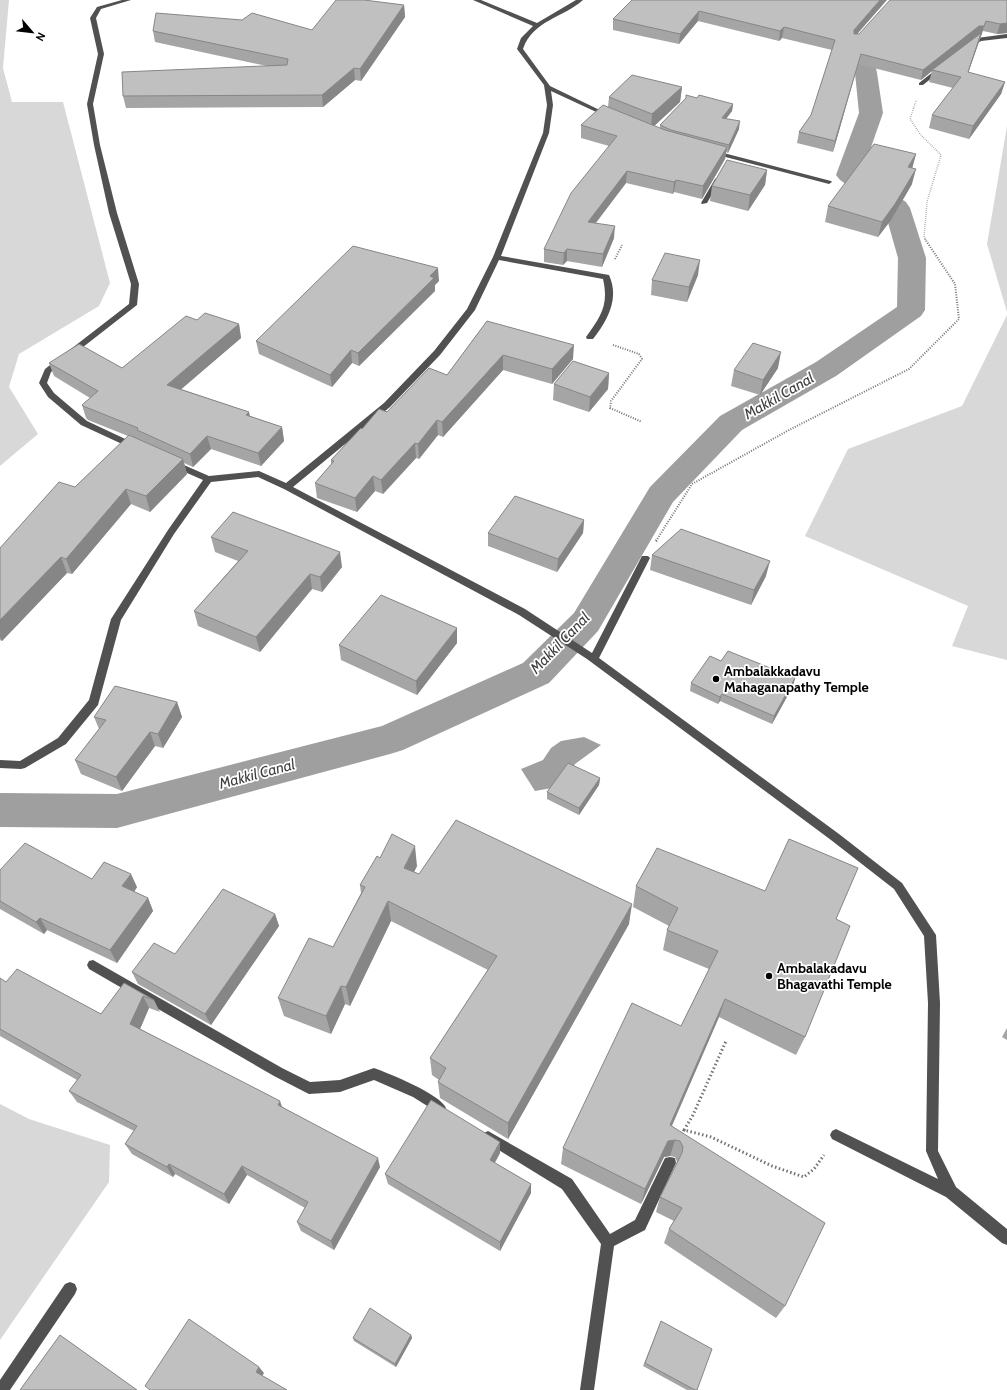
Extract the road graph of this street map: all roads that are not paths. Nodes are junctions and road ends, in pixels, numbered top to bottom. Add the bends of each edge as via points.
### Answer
1 (128, 0) edge
2 (476, 0) edge
3 (580, 0) edge
4 (537, 25) junction
5 (1007, 36) edge
6 (961, 53) edge
7 (944, 66) edge
8 (921, 84) road end
9 (547, 88) junction
10 (615, 119) edge
11 (703, 149) edge
12 (732, 157) junction
13 (728, 164) edge
14 (724, 170) edge
15 (829, 182) dead end
16 (704, 203) dead end
17 (497, 257) junction
18 (590, 337) road end
19 (146, 451) edge
20 (166, 461) edge
21 (208, 479) junction
22 (287, 487) junction
23 (645, 558) road end
24 (592, 658) junction
25 (0, 764) edge
26 (93, 964) dead end
27 (451, 1114) edge
28 (478, 1130) edge
29 (836, 1135) road end
30 (670, 1163) edge
31 (951, 1192) junction
32 (1007, 1238) edge
33 (608, 1242) junction
34 (70, 1289) dead end
35 (2, 1390) edge
36 (587, 1390) edge

1 - 19 street via 99,8 93,18 101,54 90,104 113,213 135,284 133,305 48,371 43,383 51,395 84,423
2 - 4 street
3 - 4 street
4 - 9 street via 524,38 520,49
5 - 6 street via 979,39
7 - 8 street
9 - 10 street
9 - 17 street via 550,105 546,133
11 - 12 street
12 - 13 street
12 - 15 street
14 - 16 street
17 - 18 street via 606,277 610,290 605,317
17 - 22 street via 471,310 437,353 387,405
20 - 21 street
21 - 22 street via 259,474
21 - 25 street via 116,619 94,702 62,741 21,765
22 - 24 street via 522,612
23 - 24 street
24 - 31 street via 898,886 930,935 934,1003 932,1151
26 - 27 street via 309,1088 340,1086 374,1074 417,1093
28 - 33 street via 567,1184
29 - 31 street
30 - 33 street via 640,1225
31 - 32 street
33 - 36 street
34 - 35 street

